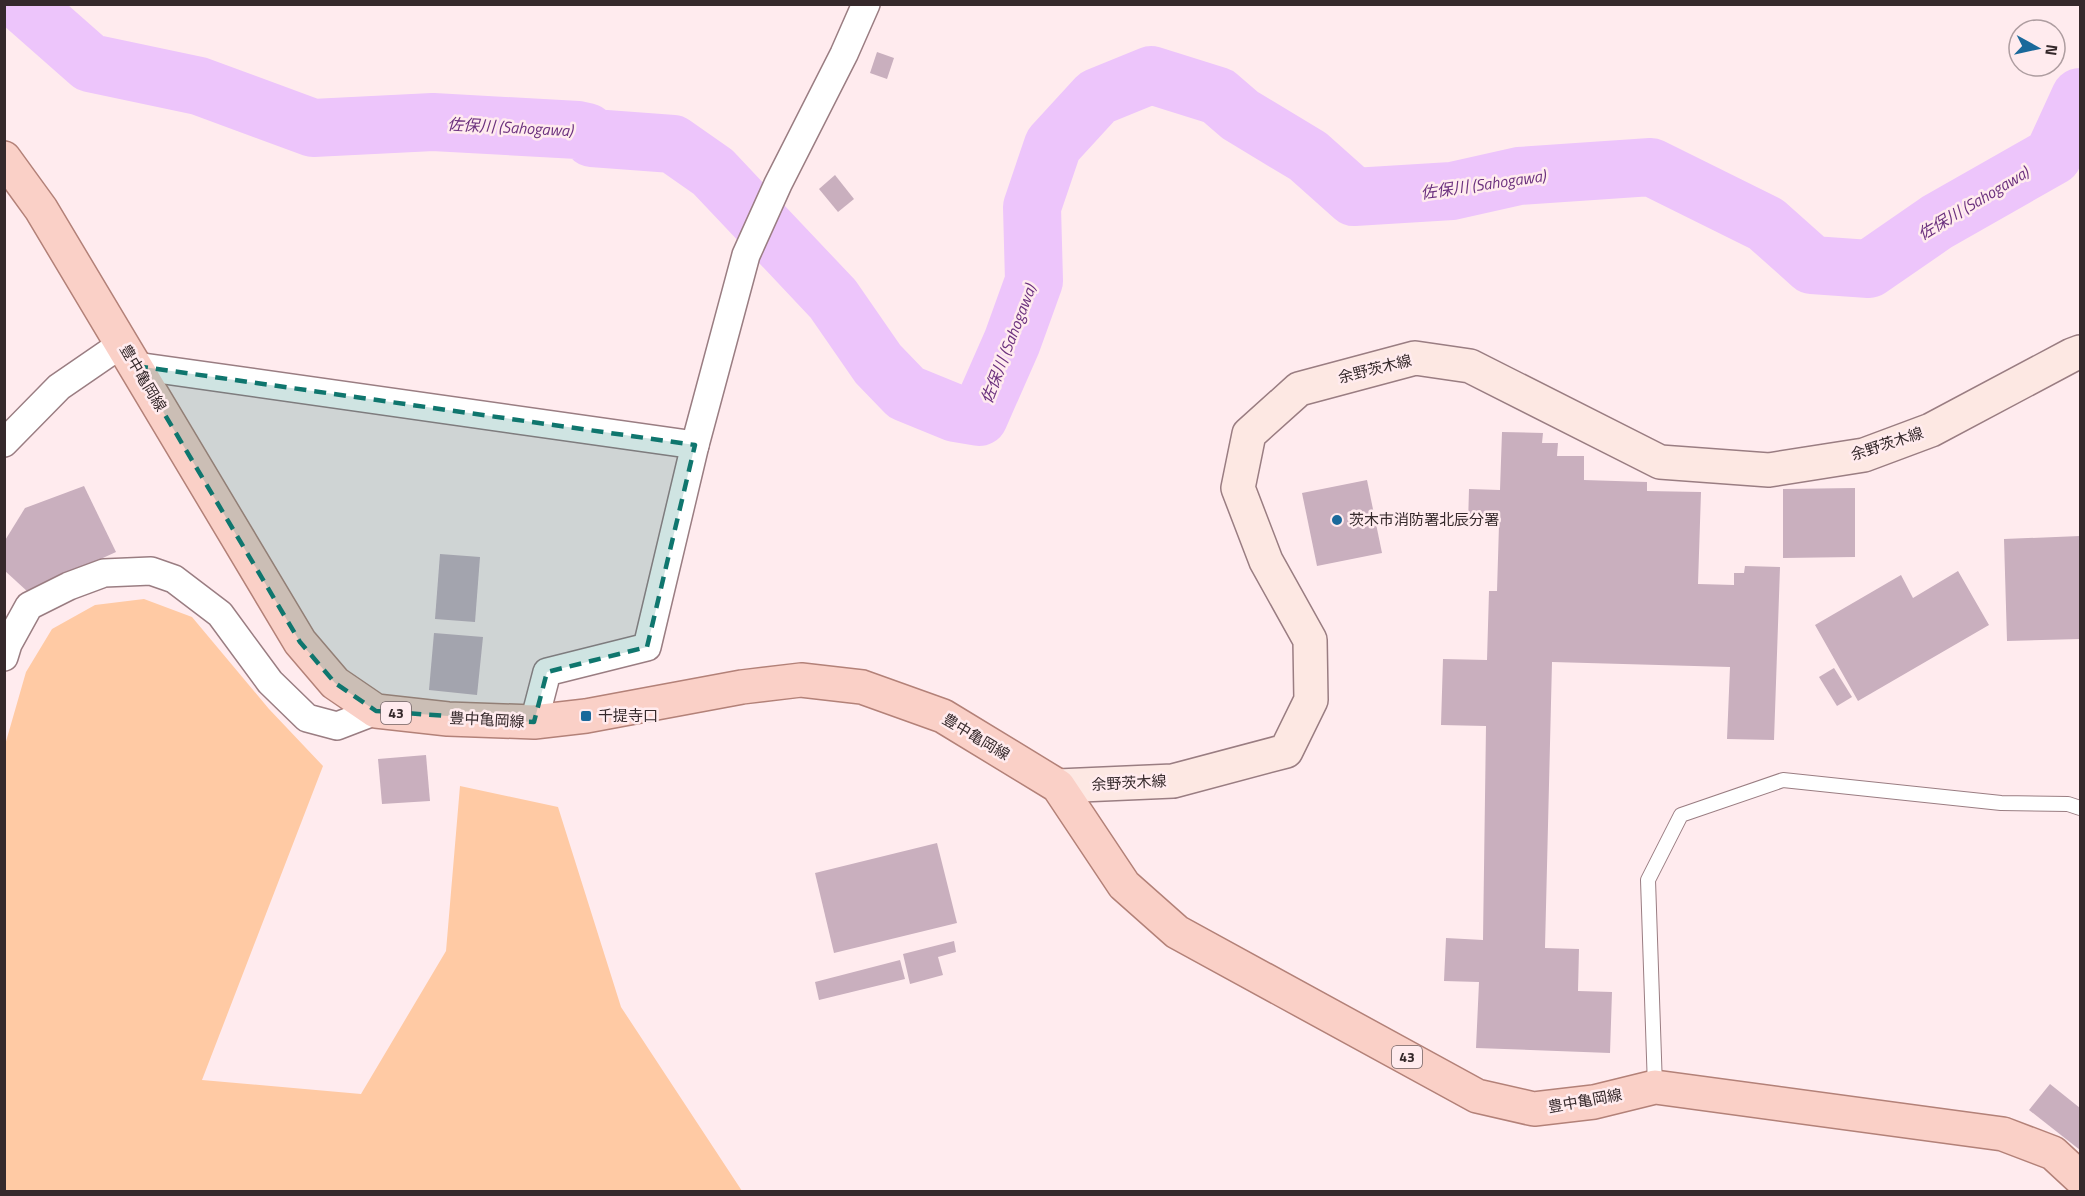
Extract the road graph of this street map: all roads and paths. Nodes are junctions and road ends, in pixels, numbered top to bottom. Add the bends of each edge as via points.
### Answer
1 (866, 4) edge
2 (4, 158) edge
3 (2080, 352) edge
4 (129, 354) junction
5 (4, 443) edge
6 (695, 445) junction
7 (4, 657) edge
8 (376, 711) junction
9 (534, 722) junction
10 (1058, 786) junction
11 (2080, 808) edge
12 (1654, 1087) junction
13 (2080, 1178) edge

1 - 6 street via 746,255
2 - 4 main road, 豊中亀岡線 / 43 via 41,209
3 - 10 main road, 余野茨木線 via 1931,430 1864,455 1769,470 1660,462 1470,366 1415,358 1299,389 1250,435 1238,488 1266,561 1310,640 1311,700 1286,751 1173,781
4 - 5 street via 59,387
4 - 6 street
4 - 8 main road, 豊中亀岡線 / 43 via 300,642 335,683
6 - 9 street via 647,647 547,672
7 - 8 street via 29,606 104,573 151,571 174,579 220,614 270,682 307,718 338,726
8 - 9 main road, 豊中亀岡線 / 43
9 - 10 main road, 豊中亀岡線 / 43 via 801,680 862,687 943,716
10 - 12 main road, 豊中亀岡線 / 43 via 1124,885 1177,932 1477,1096 1534,1109 1594,1102
11 - 12 lane via 1783,780 1681,815 1648,880
12 - 13 main road, 豊中亀岡線 / 43 via 2003,1134 2053,1153

